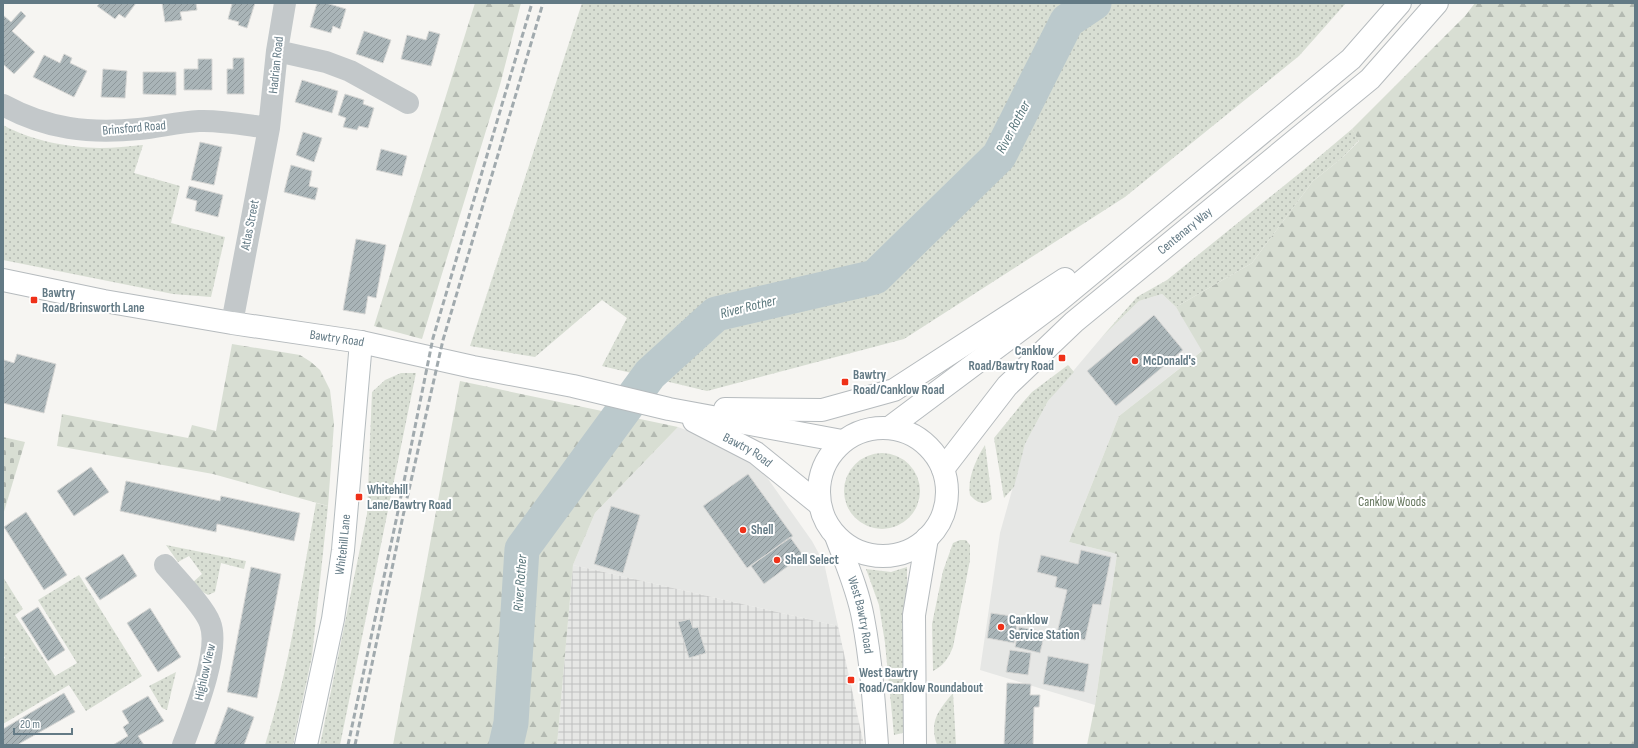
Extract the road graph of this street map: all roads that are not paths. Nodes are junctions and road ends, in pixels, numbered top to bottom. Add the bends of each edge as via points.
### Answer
1 (285, 3) edge
2 (1400, 3) edge
3 (1437, 3) edge
4 (277, 51) junction
5 (408, 103) dead end
6 (3, 105) edge
7 (269, 128) junction
8 (1160, 217) junction
9 (3, 280) edge
10 (232, 323) junction
11 (361, 342) junction
12 (662, 407) junction
13 (889, 428) junction
14 (842, 441) junction
15 (943, 469) junction
16 (819, 504) junction
17 (836, 536) junction
18 (927, 538) junction
19 (165, 565) dead end
20 (183, 745) edge
21 (306, 745) edge
22 (877, 745) edge
23 (915, 745) edge

1 - 4 street, Hadrian Road
2 - 8 main road via 1351,59
3 - 15 main road, Centenary Way via 1370,79 1050,344 1007,386
4 - 5 street via 326,62 350,71
4 - 7 street, Hadrian Road
6 - 7 street, Brinsford Road via 36,121 62,128 99,132 199,121
7 - 10 street, Atlas Street
8 - 12 main road via 894,390 822,410
8 - 13 main road via 1056,303
9 - 10 main road, Bawtry Road
10 - 11 main road, Bawtry Road
11 - 12 main road, Bawtry Road via 593,390
11 - 21 main road, Whitehill Lane via 342,550 333,619
12 - 14 main road, Bawtry Road
12 - 16 main road, Bawtry Road via 708,427 756,453
13 - 14 main road via 862,431
13 - 15 main road via 910,434 922,441 937,457
14 - 16 main road via 824,465 819,481
15 - 18 main road via 947,491 945,508 935,529
16 - 17 main road via 824,518
17 - 18 main road via 863,553 885,556 909,550
17 - 22 main road, West Bawtry Road via 863,617 872,677
18 - 23 main road via 914,615
19 - 20 street, Highlow View via 203,611 210,623 213,636 211,658 197,709

